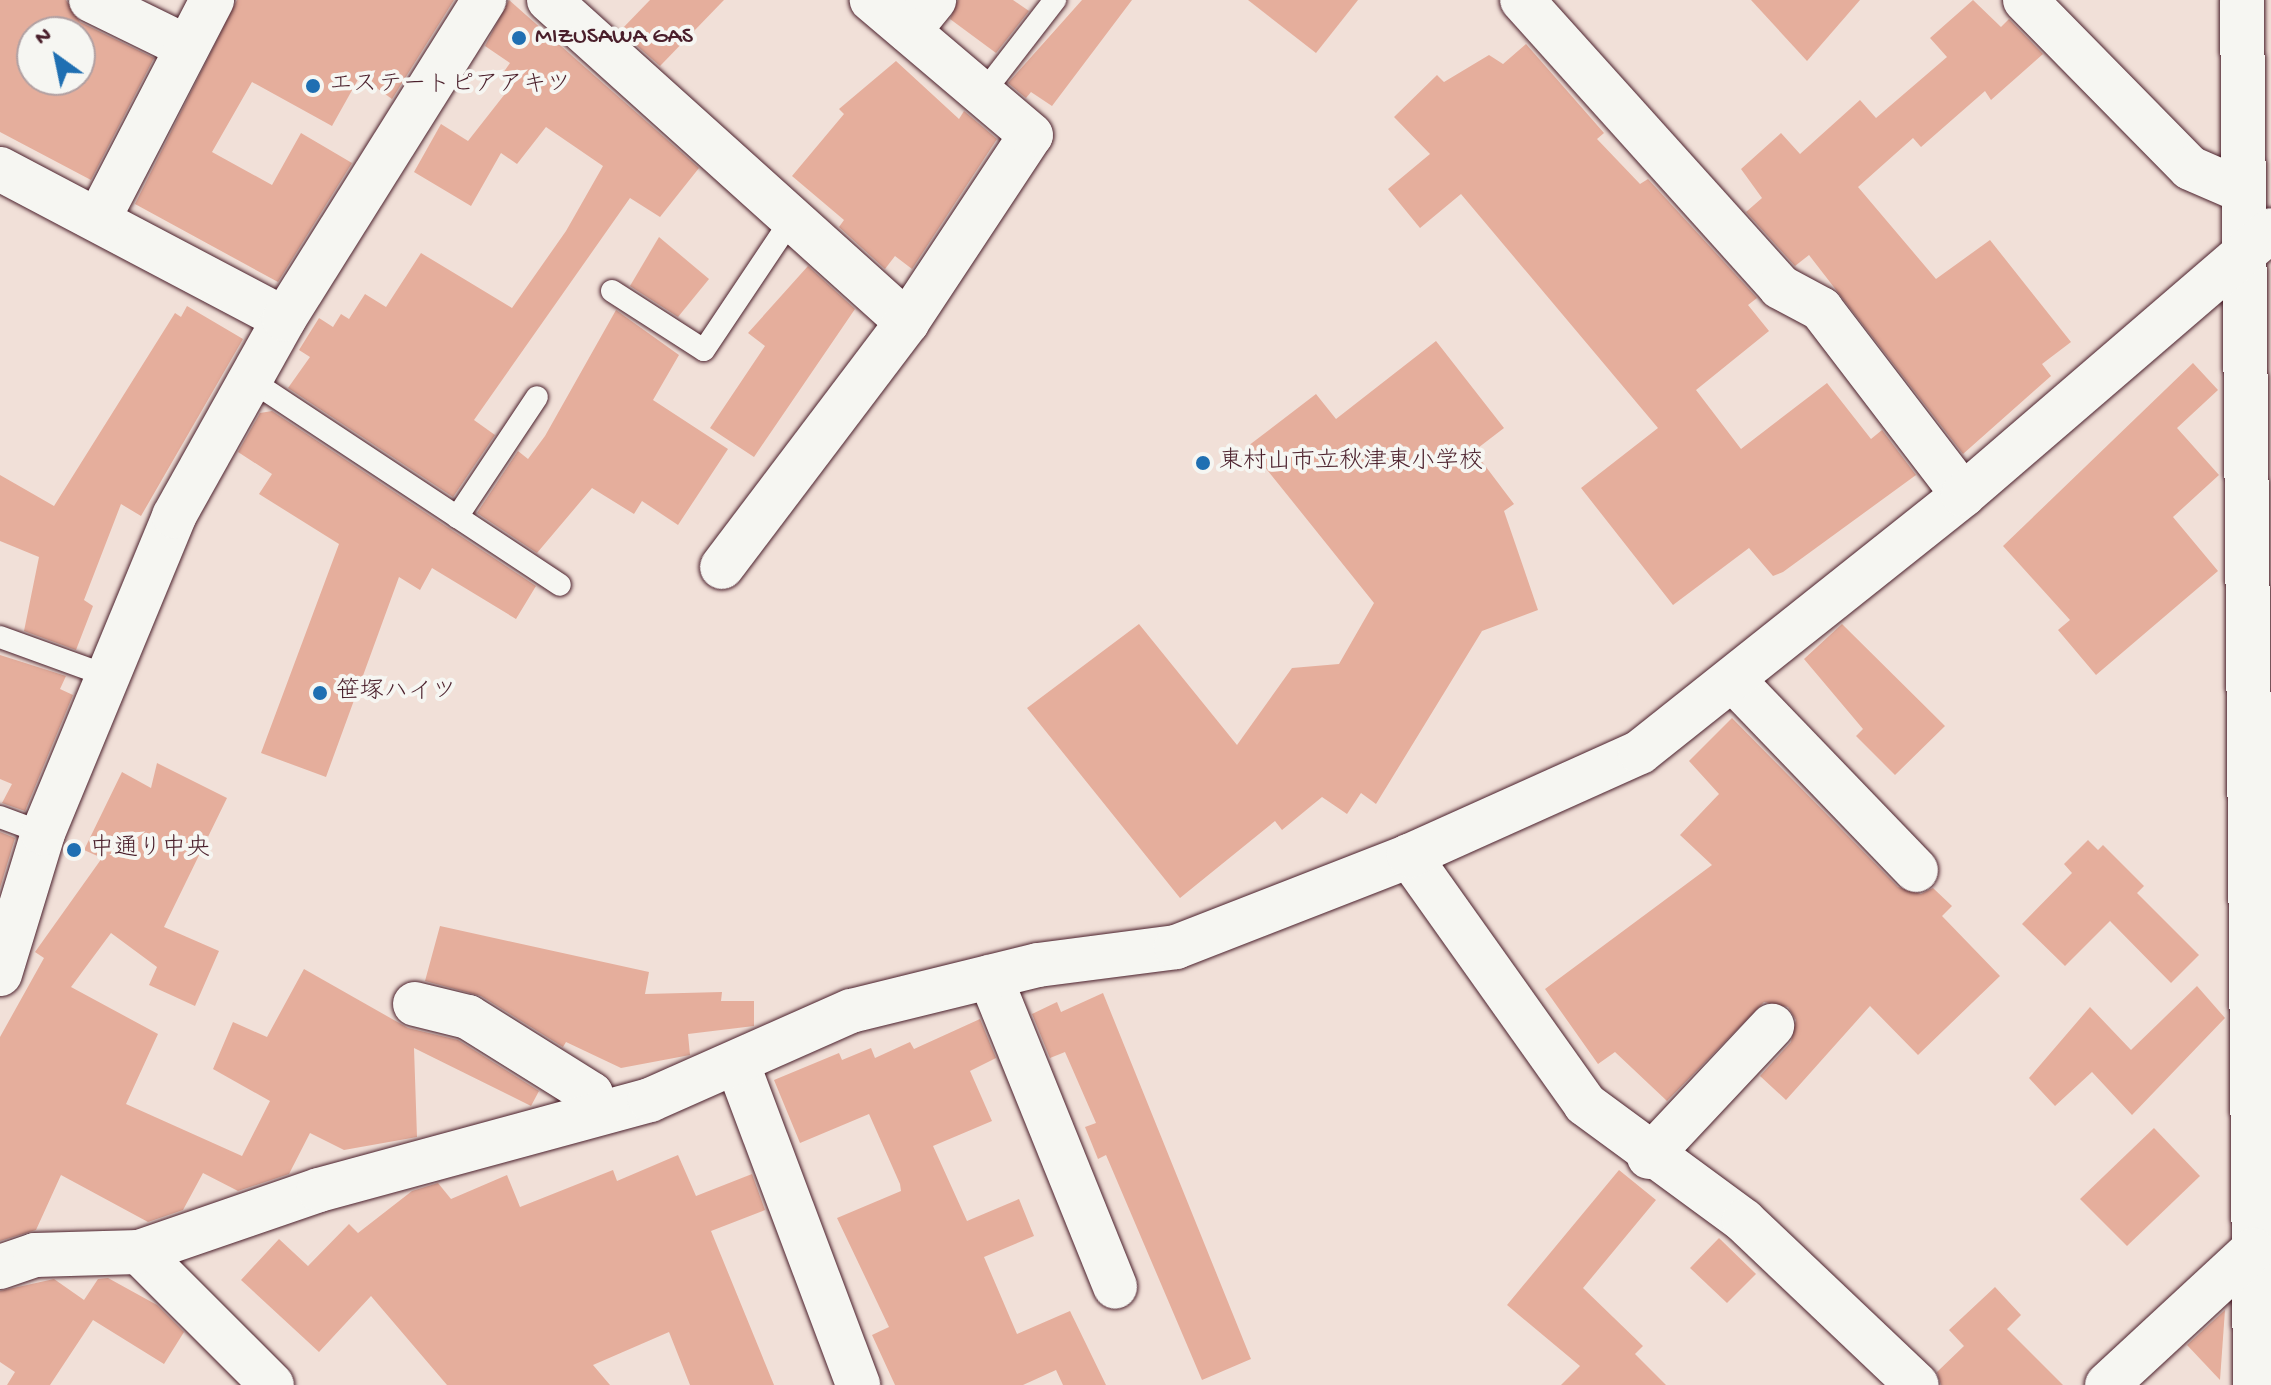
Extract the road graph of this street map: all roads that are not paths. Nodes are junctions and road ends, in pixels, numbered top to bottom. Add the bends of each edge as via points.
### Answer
1 (91, 0) edge
2 (212, 0) edge
3 (484, 0) edge
4 (549, 0) edge
5 (872, 0) edge
6 (1055, 0) edge
7 (1522, 0) edge
8 (2025, 0) edge
9 (2242, 0) edge
10 (922, 16) edge
11 (187, 47) junction
12 (983, 93) junction
13 (0, 169) edge
14 (2243, 191) junction
15 (98, 220) junction
16 (789, 223) junction
17 (2259, 241) edge
18 (612, 291) dead end
19 (284, 319) junction
20 (907, 322) junction
21 (252, 381) junction
22 (537, 397) dead end
23 (1963, 495) junction
24 (457, 517) junction
25 (722, 567) dead end
26 (560, 585) dead end
27 (0, 637) edge
28 (108, 676) junction
29 (1735, 682) junction
30 (0, 817) edge
31 (43, 833) junction
32 (1409, 856) junction
33 (1916, 870) dead end
34 (9, 927) edge
35 (0, 974) edge
36 (990, 977) junction
37 (415, 1004) dead end
38 (1772, 1026) dead end
39 (738, 1065) junction
40 (596, 1113) junction
41 (1649, 1157) junction
42 (2253, 1250) junction
43 (139, 1252) junction
44 (0, 1267) edge
45 (1115, 1287) dead end
46 (272, 1385) edge
47 (858, 1385) edge
48 (1917, 1385) edge
49 (2107, 1385) edge
50 (2255, 1385) edge

1 - 11 street
2 - 11 street
3 - 19 street
4 - 16 street
5 - 10 street
6 - 12 lane
7 - 23 street via 1780,287 1821,309
8 - 14 street via 2190,168
9 - 14 street
10 - 12 street
11 - 15 street
12 - 20 street via 1031,135
13 - 15 street
14 - 17 street
15 - 19 street
16 - 18 lane via 704,350
16 - 20 street
17 - 23 street
17 - 42 street
19 - 21 street
20 - 25 street
21 - 24 lane
21 - 28 street via 174,516
22 - 24 lane
23 - 29 street
24 - 26 lane
27 - 28 lane
28 - 31 street
29 - 32 street via 1640,752
29 - 33 street
30 - 31 lane
31 - 34 street
32 - 36 street via 1176,947
32 - 41 street via 1585,1104
34 - 35 street
36 - 39 street via 851,1011
36 - 45 street
37 - 40 street via 468,1017 591,1094
38 - 41 street
39 - 40 street
39 - 47 street
40 - 43 street via 319,1190
41 - 48 street via 1744,1221
42 - 49 street
42 - 50 street
43 - 44 street via 35,1255
43 - 46 street

